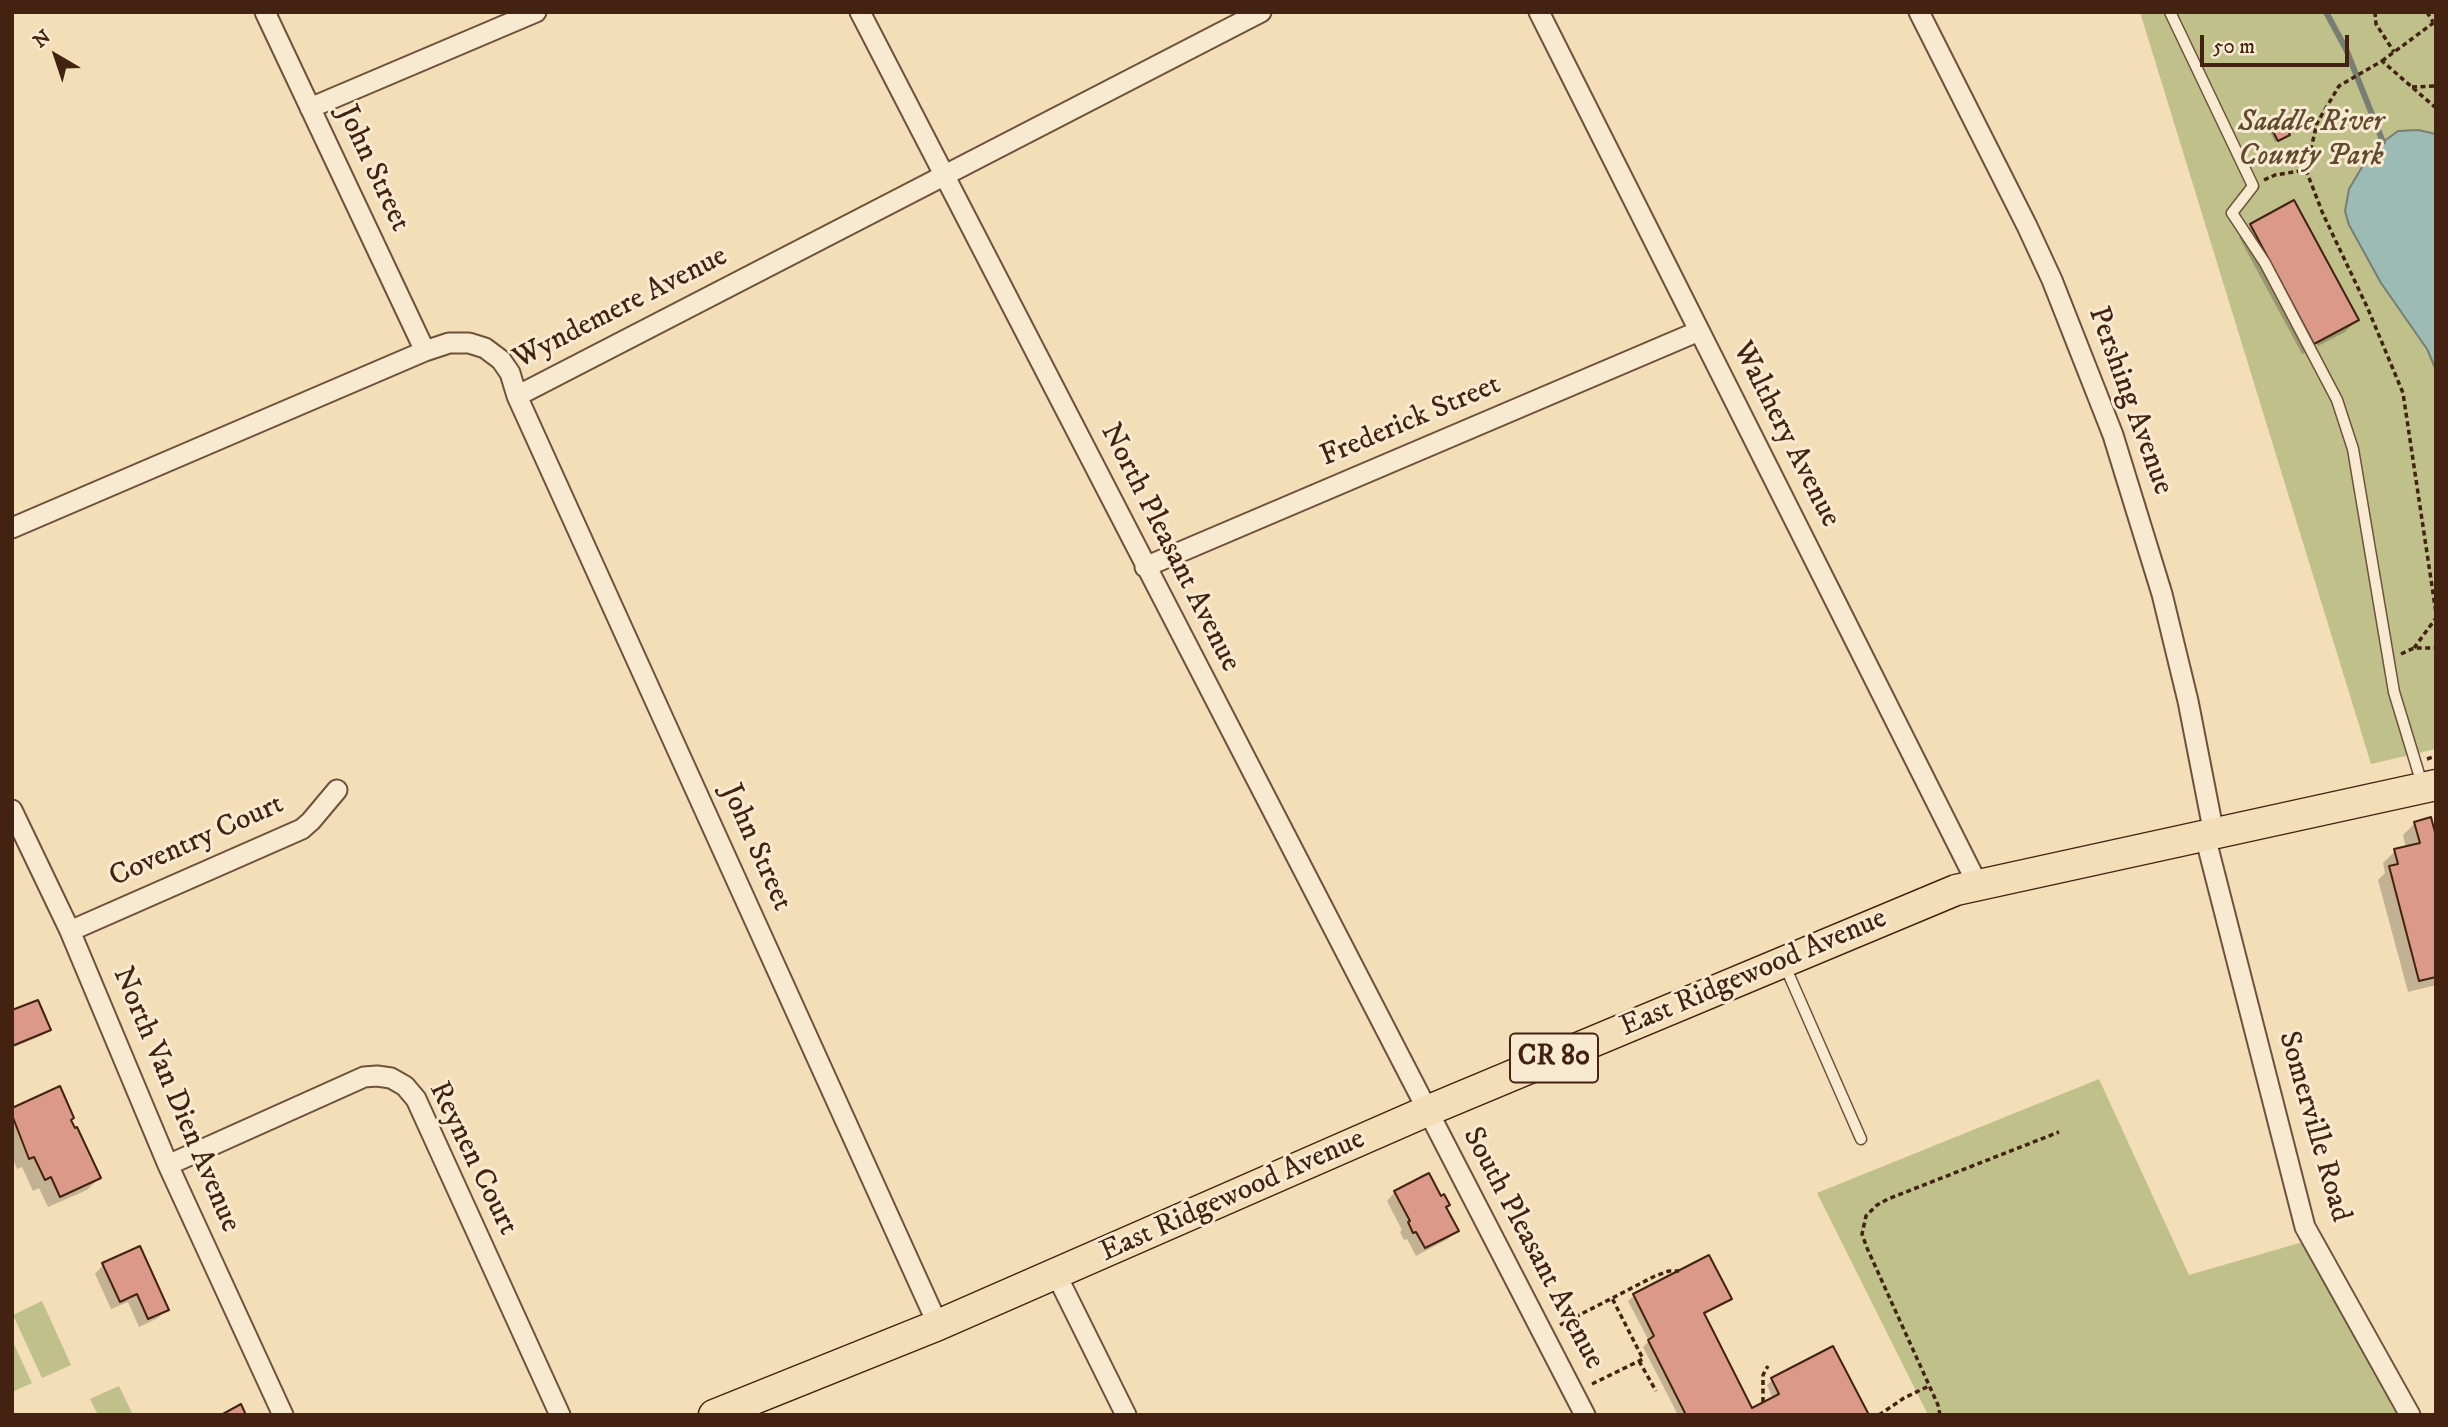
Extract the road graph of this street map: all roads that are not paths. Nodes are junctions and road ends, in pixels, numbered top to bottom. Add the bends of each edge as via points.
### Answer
1 (265, 12) edge
2 (536, 12) edge
3 (860, 12) edge
4 (1261, 12) edge
5 (1539, 12) edge
6 (1919, 12) edge
7 (2170, 12) edge
8 (310, 108) junction
9 (944, 176) junction
10 (1699, 331) junction
11 (425, 351) junction
12 (517, 396) junction
13 (12, 528) edge
14 (1145, 567) junction
15 (2429, 786) edge
16 (337, 790) dead end
17 (12, 810) edge
18 (17, 833) edge
19 (2210, 835) junction
20 (1978, 886) junction
21 (70, 931) junction
22 (1783, 962) junction
23 (1427, 1111) junction
24 (1861, 1139) dead end
25 (168, 1165) junction
26 (1056, 1274) junction
27 (938, 1325) junction
28 (283, 1415) edge
29 (560, 1415) edge
30 (714, 1415) edge
31 (1126, 1415) edge
32 (1585, 1415) edge
33 (2410, 1415) edge

1 - 8 street, John Street
2 - 8 street
3 - 9 street, North Pleasant Avenue
4 - 9 street, Wyndemere Avenue
5 - 10 street, Walthery Avenue
6 - 19 street, Pershing Avenue via 2047,270 2113,435 2162,594 2188,701
7 - 15 lane via 2253,186 2232,213 2265,264 2337,400 2353,449 2394,692
8 - 11 street, John Street
9 - 12 street, Wyndemere Avenue
9 - 14 street, North Pleasant Avenue
10 - 14 street, Frederick Street
10 - 20 street, Walthery Avenue
11 - 12 street, Wyndemere Avenue via 449,343 485,348 510,373
11 - 13 street, Wyndemere Avenue
12 - 27 street, John Street
14 - 23 street, North Pleasant Avenue
15 - 19 main road, East Ridgewood Avenue / CR 80
16 - 21 street, Coventry Court via 302,829
17 - 18 street, North Van Dien Avenue
18 - 21 street, North Van Dien Avenue
19 - 20 main road, East Ridgewood Avenue / CR 80
19 - 33 street, Somerville Road via 2305,1227
20 - 22 main road, East Ridgewood Avenue / CR 80 via 1956,890
21 - 25 street, North Van Dien Avenue
22 - 23 main road, East Ridgewood Avenue / CR 80
22 - 24 lane
23 - 26 main road, East Ridgewood Avenue / CR 80
23 - 32 street, South Pleasant Avenue
25 - 28 street, North Van Dien Avenue
25 - 29 street, Reynen Court via 363,1077 391,1078 405,1086 416,1099
26 - 27 main road, East Ridgewood Avenue / CR 80
26 - 31 street
27 - 30 main road, East Ridgewood Avenue / CR 80

